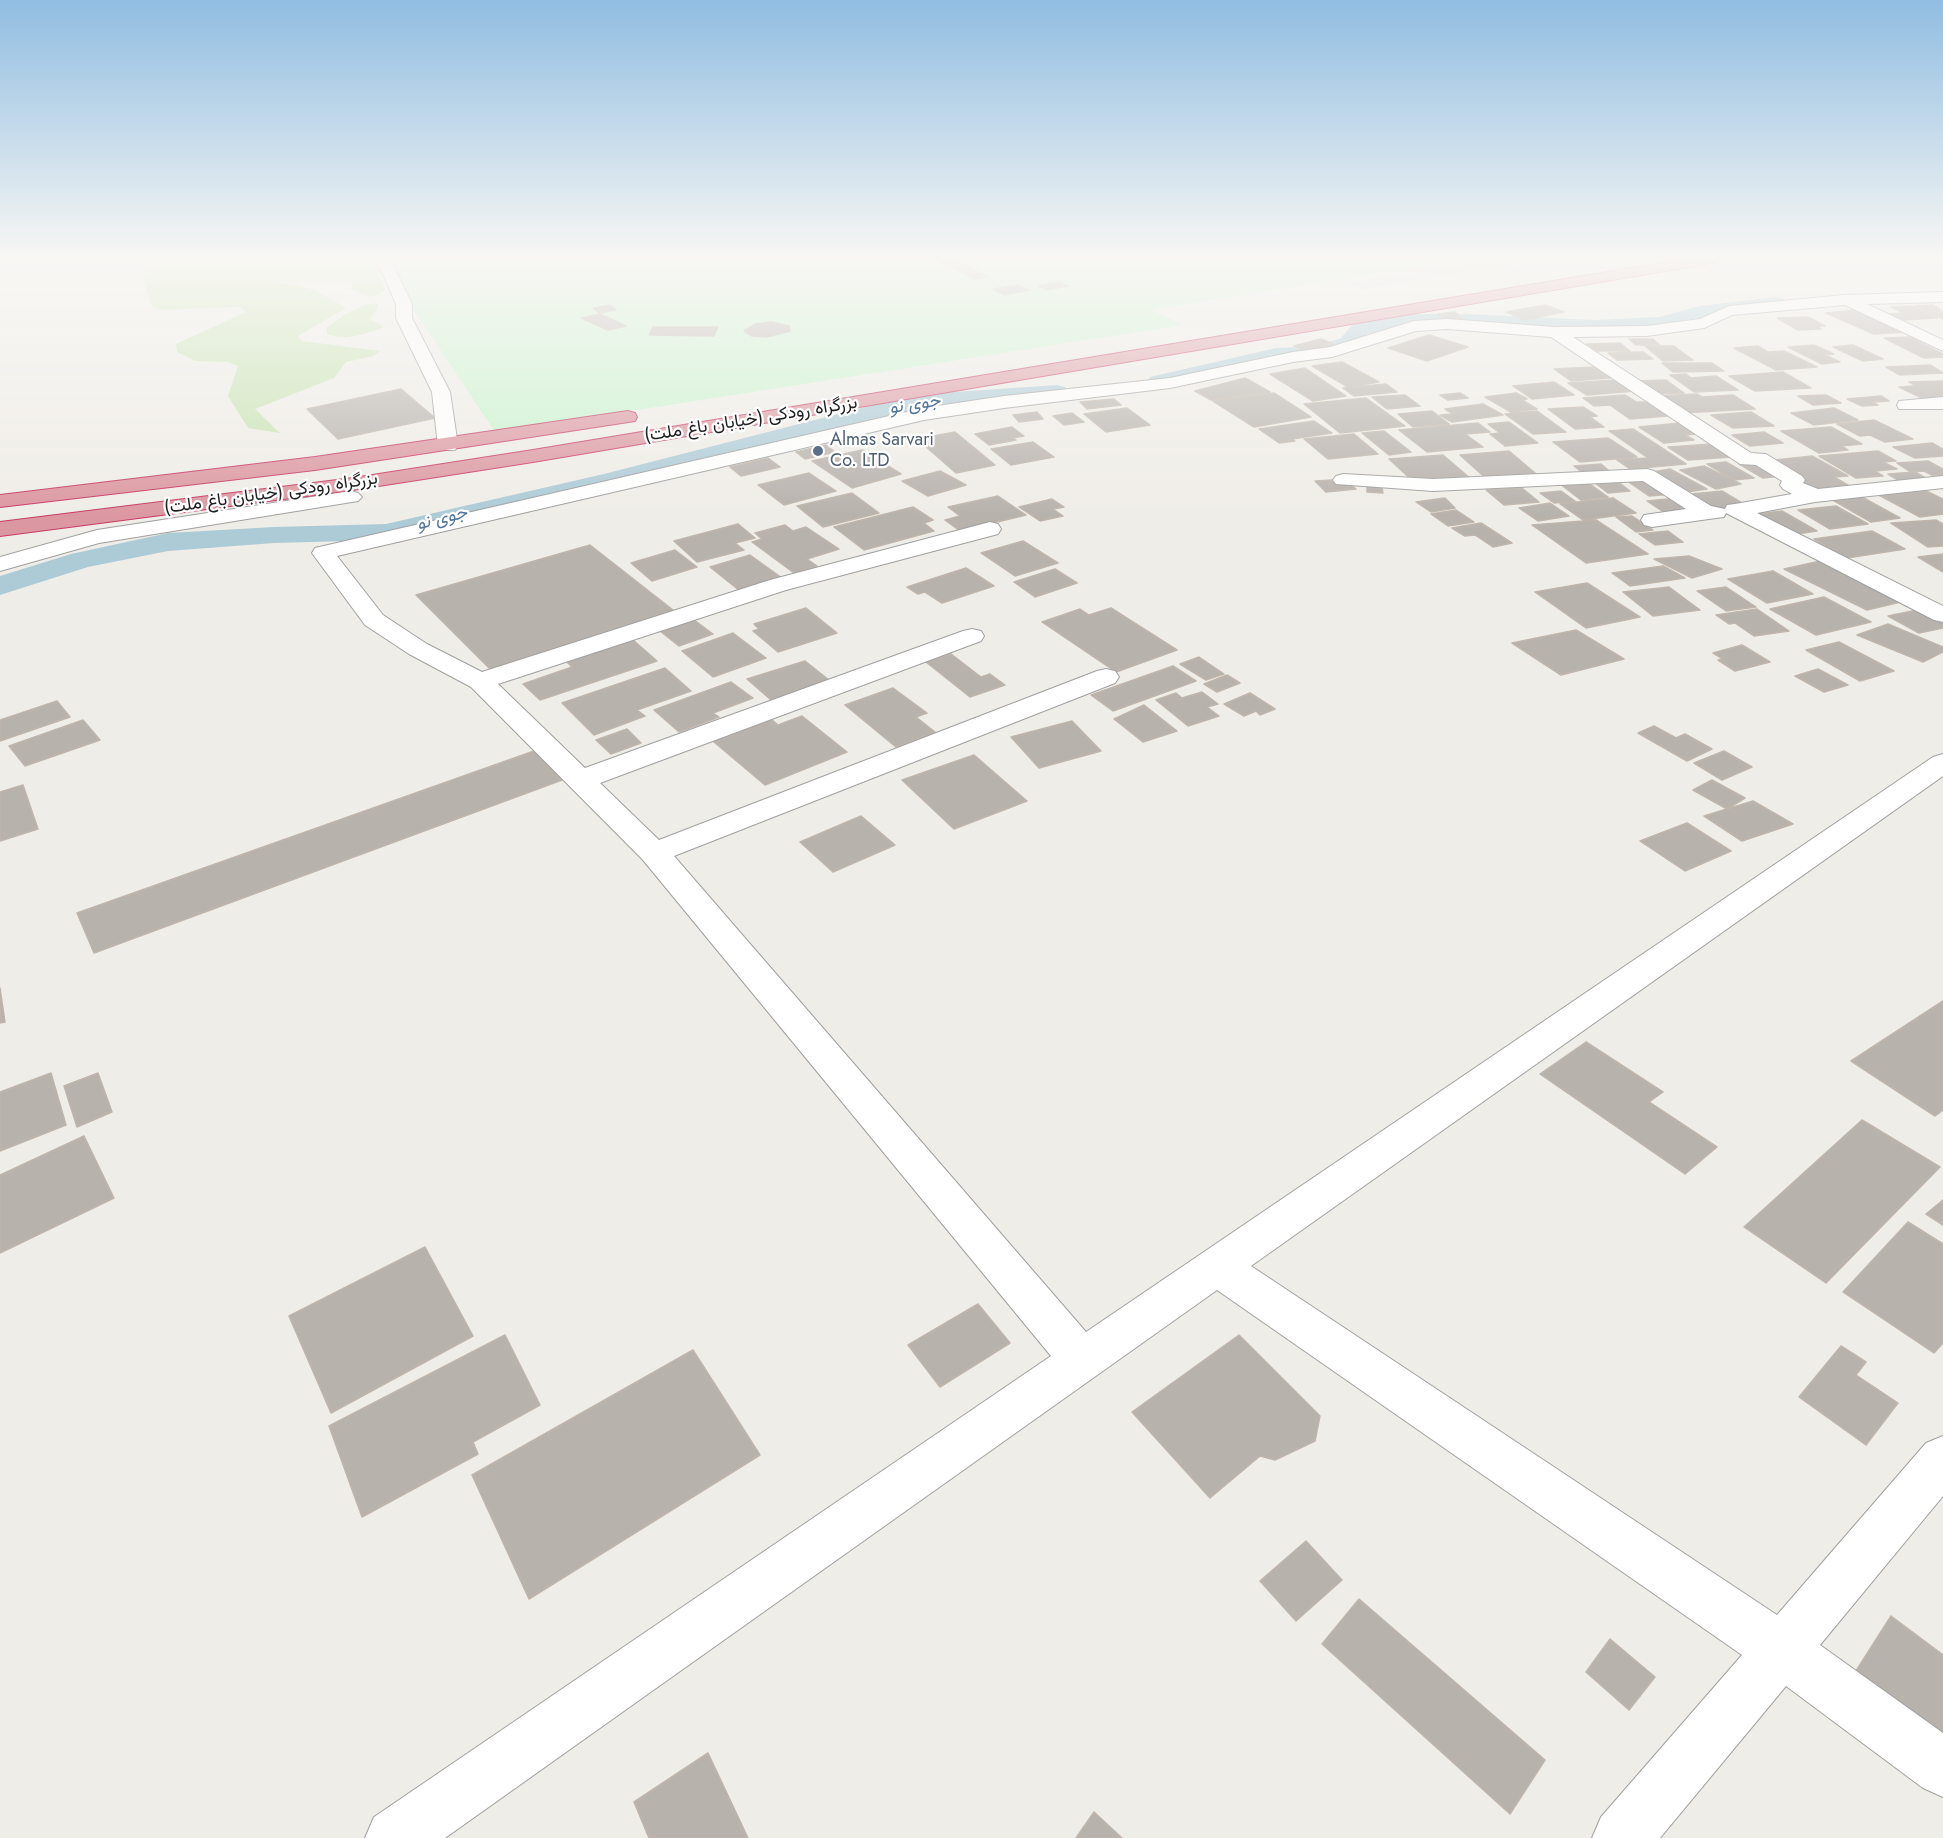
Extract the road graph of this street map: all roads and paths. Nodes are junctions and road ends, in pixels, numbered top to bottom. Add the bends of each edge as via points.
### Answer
1 (417, 345) edge
2 (1199, 345) edge
3 (1242, 345) edge
4 (1355, 345) edge
5 (1568, 345) edge
6 (1260, 357) junction
7 (1099, 362) junction
8 (1127, 385) junction
9 (1943, 403) edge
10 (1906, 405) dead end
11 (648, 414) dead end
12 (829, 421) junction
13 (448, 446) junction
14 (1343, 480) dead end
15 (1943, 482) edge
16 (352, 490) junction
17 (1815, 496) junction
18 (0, 501) edge
19 (1735, 510) junction
20 (1707, 513) junction
21 (1652, 520) dead end
22 (0, 529) edge
23 (990, 529) dead end
24 (337, 534) junction
25 (0, 564) edge
26 (1943, 588) edge
27 (1899, 592) junction
28 (1943, 615) edge
29 (972, 636) dead end
30 (1106, 677) dead end
31 (480, 681) junction
32 (1943, 763) edge
33 (580, 780) junction
34 (654, 853) junction
35 (1218, 1267) junction
36 (1081, 1359) junction
37 (1943, 1459) edge
38 (1782, 1650) junction
39 (1943, 1768) edge
40 (395, 1838) edge
41 (1622, 1838) edge

1 - 13 street via 441,392
2 - 7 highway, بزرگراه رودکی (خیابان باغ ملت)
3 - 6 street
4 - 6 street via 1332,352
5 - 17 street via 1747,460 1759,458 1795,480 1790,485
6 - 8 street via 1170,383
7 - 8 street
7 - 12 highway, بزرگراه رودکی (خیابان باغ ملت)
8 - 12 street via 924,414
9 - 10 street
11 - 13 highway, بزرگراه رودکی (خیابان باغ ملت)
12 - 16 highway, بزرگراه رودکی (خیابان باغ ملت)
12 - 24 street
13 - 18 highway, بزرگراه رودکی (خیابان باغ ملت)
14 - 20 street via 1432,485 1647,475
15 - 17 street
16 - 22 highway, بزرگراه رودکی (خیابان باغ ملت)
16 - 24 street
16 - 25 street via 97,537
17 - 19 street
19 - 20 street
19 - 27 street
20 - 21 street
23 - 31 street via 778,585
24 - 31 street via 374,620 418,649
26 - 27 street
27 - 28 street
29 - 33 street
30 - 34 street
31 - 33 street
32 - 35 street
33 - 34 street
34 - 36 street
35 - 36 street
35 - 38 street
36 - 40 street
37 - 38 street
38 - 39 street
38 - 41 street

